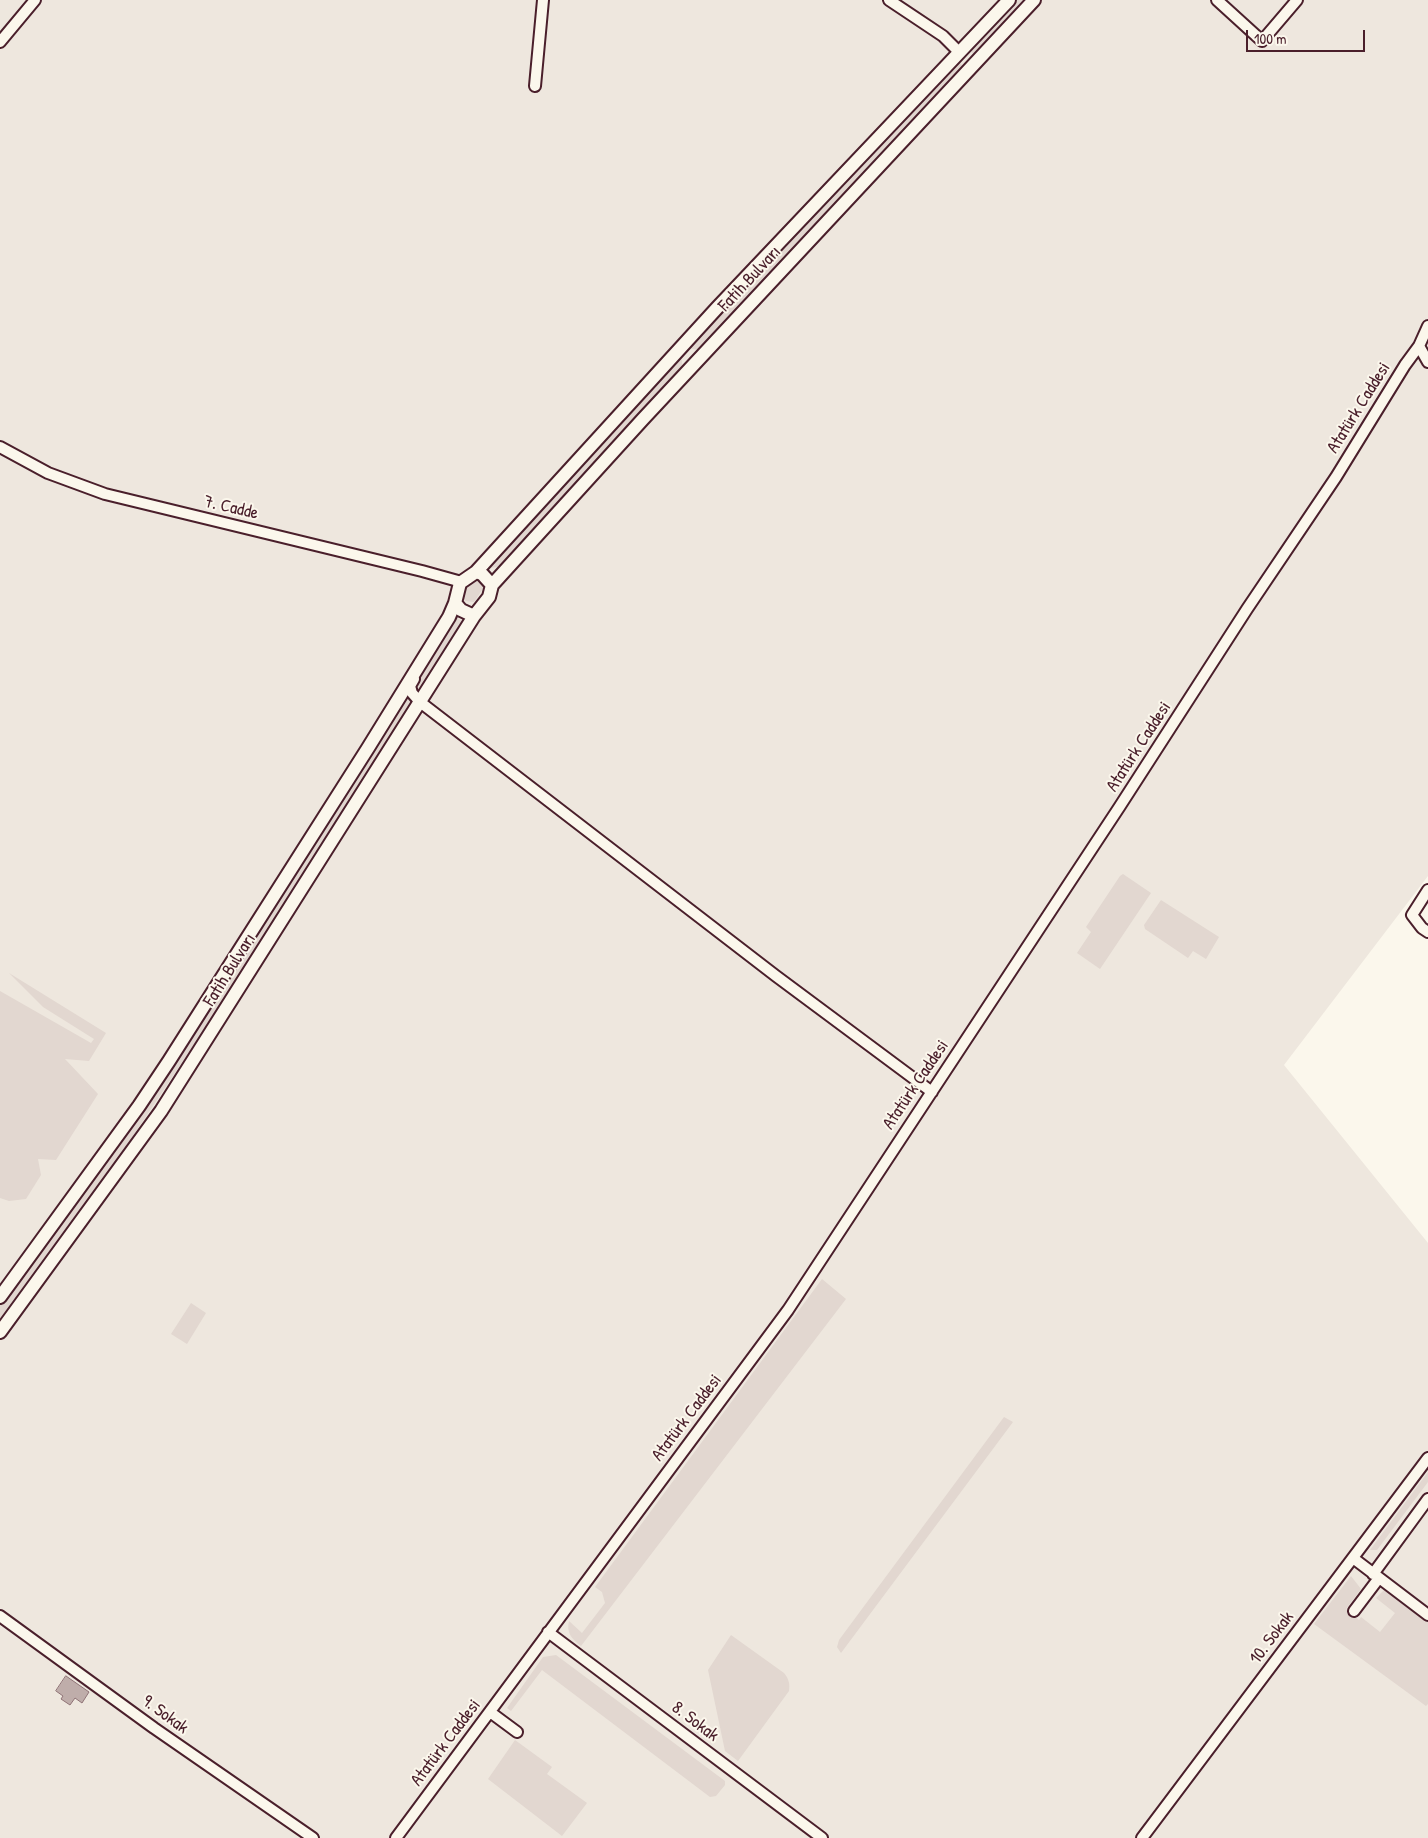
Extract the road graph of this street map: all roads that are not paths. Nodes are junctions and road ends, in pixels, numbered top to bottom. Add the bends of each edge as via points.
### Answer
1 (35, 0) edge
2 (543, 0) edge
3 (889, 0) edge
4 (1009, 0) edge
5 (1034, 0) edge
6 (1217, 0) edge
7 (1297, 0) edge
8 (0, 42) edge
9 (959, 52) junction
10 (535, 86) dead end
11 (1428, 326) edge
12 (1423, 347) edge
13 (1428, 362) edge
14 (0, 447) edge
15 (476, 572) junction
16 (460, 583) junction
17 (492, 585) junction
18 (455, 603) junction
19 (474, 616) junction
20 (424, 658) junction
21 (420, 702) junction
22 (1428, 890) edge
23 (1428, 932) edge
24 (932, 1092) junction
25 (0, 1297) edge
26 (0, 1332) edge
27 (1428, 1458) edge
28 (1428, 1499) edge
29 (1353, 1558) junction
30 (1376, 1576) junction
31 (1354, 1611) dead end
32 (1428, 1615) edge
33 (0, 1616) edge
34 (548, 1632) junction
35 (490, 1712) junction
36 (517, 1732) dead end
37 (312, 1838) edge
38 (396, 1838) edge
39 (822, 1838) edge
40 (1142, 1838) edge

1 - 8 street
2 - 10 street
3 - 9 street via 943,36
4 - 9 main road, Fatih Bulvarı
5 - 17 main road, Fatih Bulvarı
6 - 7 street via 1262,42
9 - 15 main road, Fatih Bulvarı via 717,308
11 - 12 street, Atatürk Caddesi
12 - 13 street
12 - 24 street, Atatürk Caddesi via 1405,364 1336,476
14 - 16 street, 7. Cadde via 48,473 104,494
15 - 16 main road, Fatih Bulvarı
15 - 17 main road
16 - 18 main road, Fatih Bulvarı
17 - 19 main road, Fatih Bulvarı via 489,597
18 - 19 main road
18 - 20 main road, Fatih Bulvarı
19 - 21 main road, Fatih Bulvarı
20 - 21 street via 410,686
20 - 25 main road, Fatih Bulvarı via 169,1061
21 - 24 street
21 - 26 main road, Fatih Bulvarı via 161,1111
22 - 23 street via 1412,915
24 - 34 street, Atatürk Caddesi via 788,1310
27 - 29 street, 10. Sokak
28 - 30 street
29 - 30 street
29 - 40 street, 10. Sokak
30 - 31 street
30 - 32 street
33 - 37 street, 9. Sokak
34 - 35 street, Atatürk Caddesi
34 - 39 street, 8. Sokak
35 - 36 street
35 - 38 street, Atatürk Caddesi

